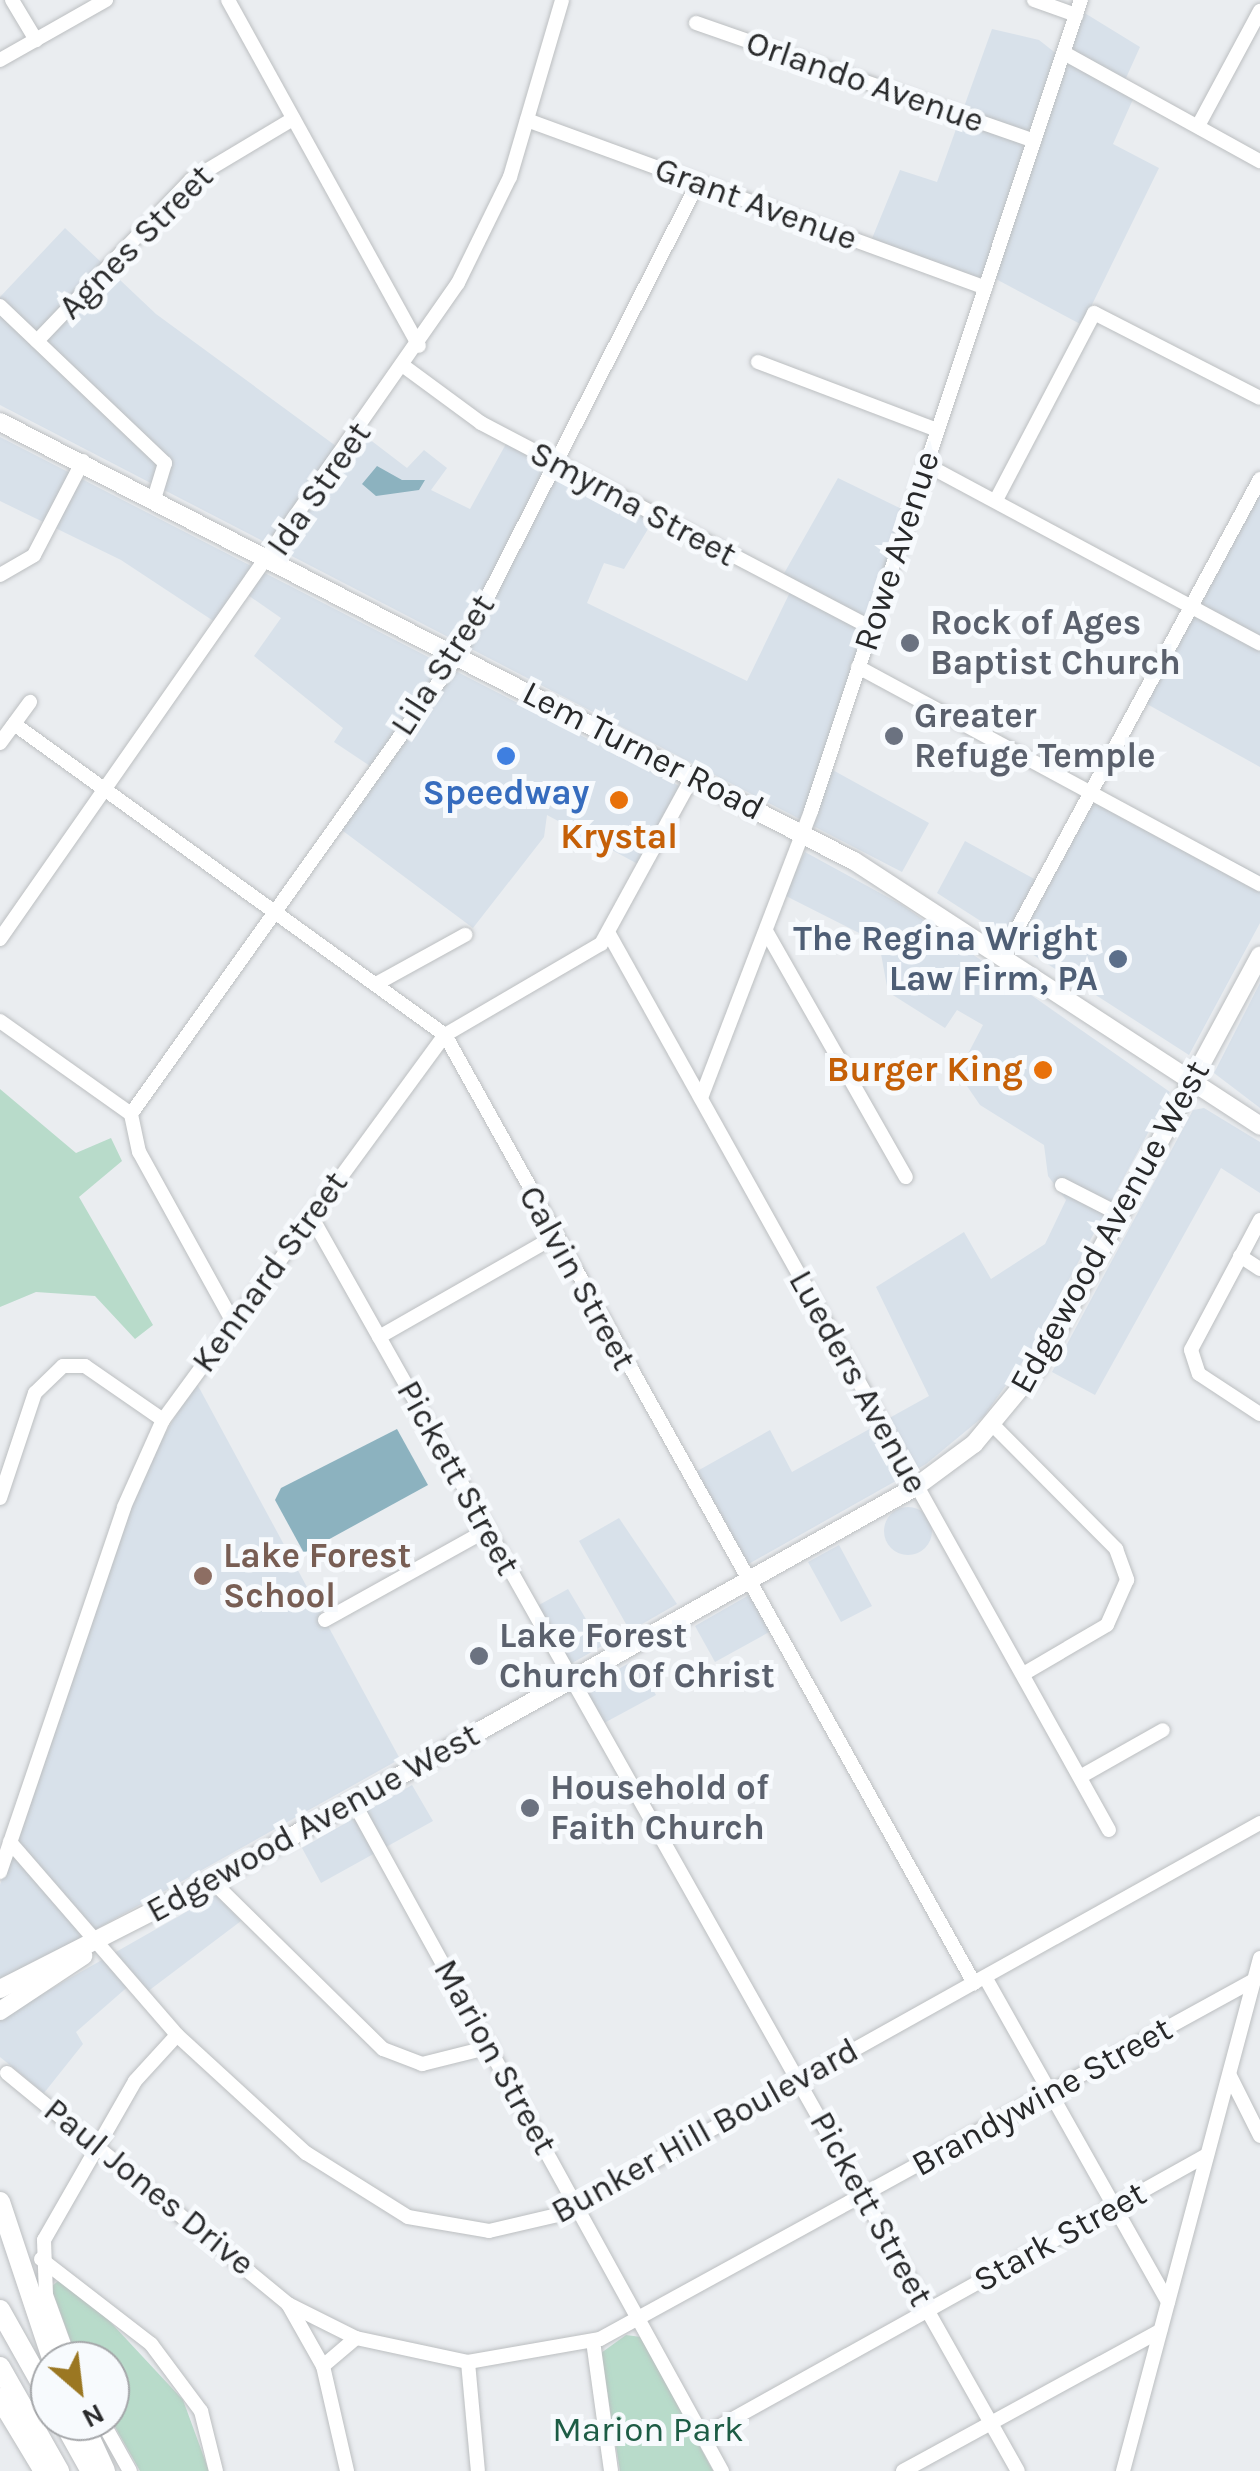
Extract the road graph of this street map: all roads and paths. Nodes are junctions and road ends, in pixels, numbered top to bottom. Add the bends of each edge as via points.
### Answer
1 (12, 0) edge
2 (106, 0) edge
3 (228, 0) edge
4 (562, 0) edge
5 (1034, 0) edge
6 (1079, 7) edge
7 (1260, 11) edge
8 (696, 24) dead end
9 (36, 40) junction
10 (1064, 53) junction
11 (0, 60) edge
12 (293, 120) junction
13 (527, 120) junction
14 (1198, 126) junction
15 (1034, 140) junction
16 (1260, 161) edge
17 (698, 183) junction
18 (985, 288) junction
19 (0, 306) edge
20 (37, 342) junction
21 (419, 346) junction
22 (758, 362) dead end
23 (405, 367) junction
24 (1260, 398) edge
25 (0, 422) edge
26 (937, 430) junction
27 (83, 461) junction
28 (559, 464) junction
29 (925, 464) junction
30 (1260, 479) edge
31 (154, 499) junction
32 (996, 500) junction
33 (270, 558) junction
34 (0, 575) edge
35 (1191, 607) junction
36 (870, 628) junction
37 (1260, 644) edge
38 (458, 655) junction
39 (858, 667) junction
40 (30, 702) dead end
41 (14, 724) junction
42 (0, 743) edge
43 (692, 778) junction
44 (105, 790) junction
45 (1091, 793) junction
46 (803, 834) junction
47 (1260, 884) edge
48 (275, 912) junction
49 (766, 931) junction
50 (609, 934) junction
51 (465, 935) dead end
52 (0, 939) edge
53 (1003, 955) junction
54 (1260, 956) edge
55 (376, 984) junction
56 (0, 1021) edge
57 (445, 1036) junction
58 (1192, 1082) junction
59 (700, 1098) junction
60 (130, 1120) junction
61 (1260, 1126) edge
62 (906, 1177) dead end
63 (1062, 1186) dead end
64 (1121, 1215) junction
65 (311, 1216) junction
66 (1260, 1220) edge
67 (554, 1237) junction
68 (1240, 1256) junction
69 (1260, 1269) edge
70 (233, 1322) junction
71 (380, 1337) junction
72 (1260, 1414) edge
73 (162, 1420) junction
74 (994, 1425) junction
75 (917, 1486) junction
76 (0, 1498) edge
77 (488, 1530) junction
78 (748, 1580) junction
79 (325, 1620) dead end
80 (1023, 1674) junction
81 (571, 1680) junction
82 (1163, 1730) dead end
83 (1080, 1777) junction
84 (353, 1801) junction
85 (1260, 1824) edge
86 (1109, 1830) dead end
87 (10, 1842) junction
88 (0, 1872) edge
89 (212, 1882) junction
90 (95, 1946) junction
91 (1260, 1958) edge
92 (979, 1980) junction
93 (1254, 1980) junction
94 (0, 1989) edge
95 (0, 2010) edge
96 (176, 2035) junction
97 (490, 2047) junction
98 (7, 2073) dead end
99 (1230, 2076) junction
100 (799, 2080) junction
101 (1051, 2093) junction
102 (1260, 2136) edge
103 (100, 2142) junction
104 (1208, 2155) junction
105 (864, 2196) junction
106 (0, 2202) edge
107 (576, 2205) junction
108 (1114, 2206) junction
109 (41, 2259) junction
110 (1168, 2302) junction
111 (288, 2304) junction
112 (0, 2310) edge
113 (928, 2310) junction
114 (638, 2322) junction
115 (1160, 2331) junction
116 (356, 2338) junction
117 (46, 2341) edge
118 (64, 2341) edge
119 (594, 2341) junction
120 (444, 2359) joint
121 (468, 2362) junction
122 (30, 2363) edge
123 (0, 2366) edge
124 (322, 2366) junction
125 (0, 2398) edge
126 (991, 2422) junction
127 (702, 2436) junction
128 (74, 2441) edge
129 (91, 2441) edge
130 (113, 2441) edge
131 (44, 2471) edge
132 (59, 2471) edge
133 (91, 2471) edge
134 (105, 2471) edge
135 (130, 2471) edge
136 (216, 2471) edge
137 (347, 2471) edge
138 (478, 2471) edge
139 (610, 2471) edge
140 (722, 2471) edge
141 (903, 2471) edge
142 (1018, 2471) edge
143 (1122, 2471) edge

1 - 9 street
2 - 9 street
3 - 12 street
4 - 13 street, Ida Street
5 - 6 street
6 - 10 street, Rowe Avenue
7 - 14 street
8 - 15 street, Orlando Avenue
9 - 11 street
10 - 14 street
10 - 15 street, Rowe Avenue
12 - 20 street, Agnes Street via 191,180
12 - 21 street
13 - 17 street, Grant Avenue
13 - 21 street, Ida Street via 491,224
14 - 16 street
15 - 18 street, Rowe Avenue
17 - 18 street, Grant Avenue
17 - 28 street, Lila Street
18 - 26 street, Rowe Avenue
19 - 20 street
20 - 31 street via 165,462
21 - 23 street, Ida Street
22 - 26 street
23 - 28 street, Smyrna Street
23 - 33 street, Ida Street
24 - 32 street via 1094,313
25 - 27 main road, Lem Turner Road
26 - 29 street, Rowe Avenue
27 - 31 main road, Lem Turner Road
27 - 34 street via 34,555
28 - 36 street, Smyrna Street
28 - 38 street, Lila Street
29 - 32 street
29 - 36 street, Rowe Avenue
30 - 35 street
31 - 33 main road, Lem Turner Road
32 - 35 street
33 - 38 main road, Lem Turner Road
33 - 44 street, Ida Street
35 - 37 street
35 - 45 street
36 - 39 street, Rowe Avenue
38 - 43 main road, Lem Turner Road
38 - 48 street, Lila Street
39 - 45 street
39 - 46 street, Rowe Avenue
40 - 41 street
41 - 42 street
41 - 44 street, Calvin Street
43 - 46 main road, Lem Turner Road
43 - 50 street
44 - 48 street, Calvin Street
44 - 52 street, Ida Street
45 - 47 street
45 - 53 street
46 - 49 street, Rowe Avenue
46 - 53 main road, Lem Turner Road
48 - 55 street, Calvin Street
48 - 60 street, Lila Street
49 - 59 street, Rowe Avenue
49 - 62 street
50 - 57 street, Kennard Street
50 - 59 street, Lueders Avenue
51 - 55 street
53 - 58 main road, Lem Turner Road
54 - 58 main road, Edgewood Avenue West
55 - 57 street, Calvin Street
56 - 60 street
57 - 65 street, Kennard Street
57 - 67 street, Calvin Street
58 - 61 main road, Lem Turner Road
58 - 64 main road, Edgewood Avenue West
59 - 75 street, Lueders Avenue
60 - 70 street
63 - 64 street
64 - 74 main road, Edgewood Avenue West via 1037,1368
65 - 70 street, Kennard Street
65 - 71 street, Pickett Street
66 - 68 street
67 - 71 street
67 - 78 street, Calvin Street
68 - 69 street
68 - 72 street via 1194,1339 1192,1360
70 - 73 street, Kennard Street
71 - 77 street, Pickett Street
73 - 76 street via 84,1366 63,1366 35,1393
73 - 87 street, Kennard Street via 128,1493
74 - 75 main road, Edgewood Avenue West
74 - 80 street via 1116,1548 1126,1580 1108,1625
75 - 78 main road, Edgewood Avenue West
75 - 80 street, Lueders Avenue
77 - 79 street
77 - 81 street, Pickett Street
78 - 81 main road, Edgewood Avenue West
78 - 92 street, Calvin Street
80 - 83 street, Lueders Avenue
81 - 84 main road, Edgewood Avenue West
81 - 100 street, Pickett Street
82 - 83 street
83 - 86 street, Lueders Avenue
84 - 89 main road, Edgewood Avenue West
84 - 97 street, Marion Street
85 - 92 street, Bunker Hill Boulevard
87 - 88 street, Kennard Street
87 - 90 street, Bunker Hill Boulevard
89 - 90 main road, Edgewood Avenue West
89 - 97 street via 384,2049 422,2064
90 - 94 main road, Edgewood Avenue West
90 - 95 main road, Edgewood Avenue West
90 - 96 street, Bunker Hill Boulevard
91 - 93 street
92 - 100 street, Bunker Hill Boulevard
92 - 101 street, Calvin Street
93 - 99 street
93 - 101 street, Brandywine Street
96 - 103 street
96 - 107 street, Bunker Hill Boulevard via 306,2153 394,2212 442,2229 489,2231
97 - 107 street, Marion Street
98 - 103 street, Paul Jones Drive
99 - 102 street
99 - 104 street
100 - 105 street, Pickett Street
100 - 107 street, Bunker Hill Boulevard
101 - 105 street, Brandywine Street
101 - 108 street, Calvin Street
103 - 109 street via 52,2220
103 - 111 street, Paul Jones Drive
104 - 108 street, Stark Street
104 - 110 street
105 - 113 street, Pickett Street
105 - 114 street, Brandywine Street
106 - 117 highway
107 - 114 street, Marion Street
108 - 110 street, Calvin Street
108 - 113 street, Stark Street
109 - 118 street
109 - 136 street via 151,2344 201,2411
110 - 115 street
111 - 116 street, Paul Jones Drive
111 - 124 street, Paul Jones Drive
112 - 122 highway
113 - 126 street, Pickett Street
113 - 127 street, Stark Street
114 - 119 street, Brandywine Street
114 - 127 street, Marion Street
115 - 126 street
115 - 143 street
116 - 120 street, Paul Jones Drive
116 - 124 street
119 - 121 street, Brandywine Street
119 - 139 street
120 - 121 street, Brandywine Street
121 - 138 street
123 - 132 highway
124 - 137 street, Paul Jones Drive
125 - 131 highway
126 - 141 street
126 - 142 street, Pickett Street
127 - 140 street, Marion Street
128 - 133 highway
129 - 134 highway
130 - 135 street

